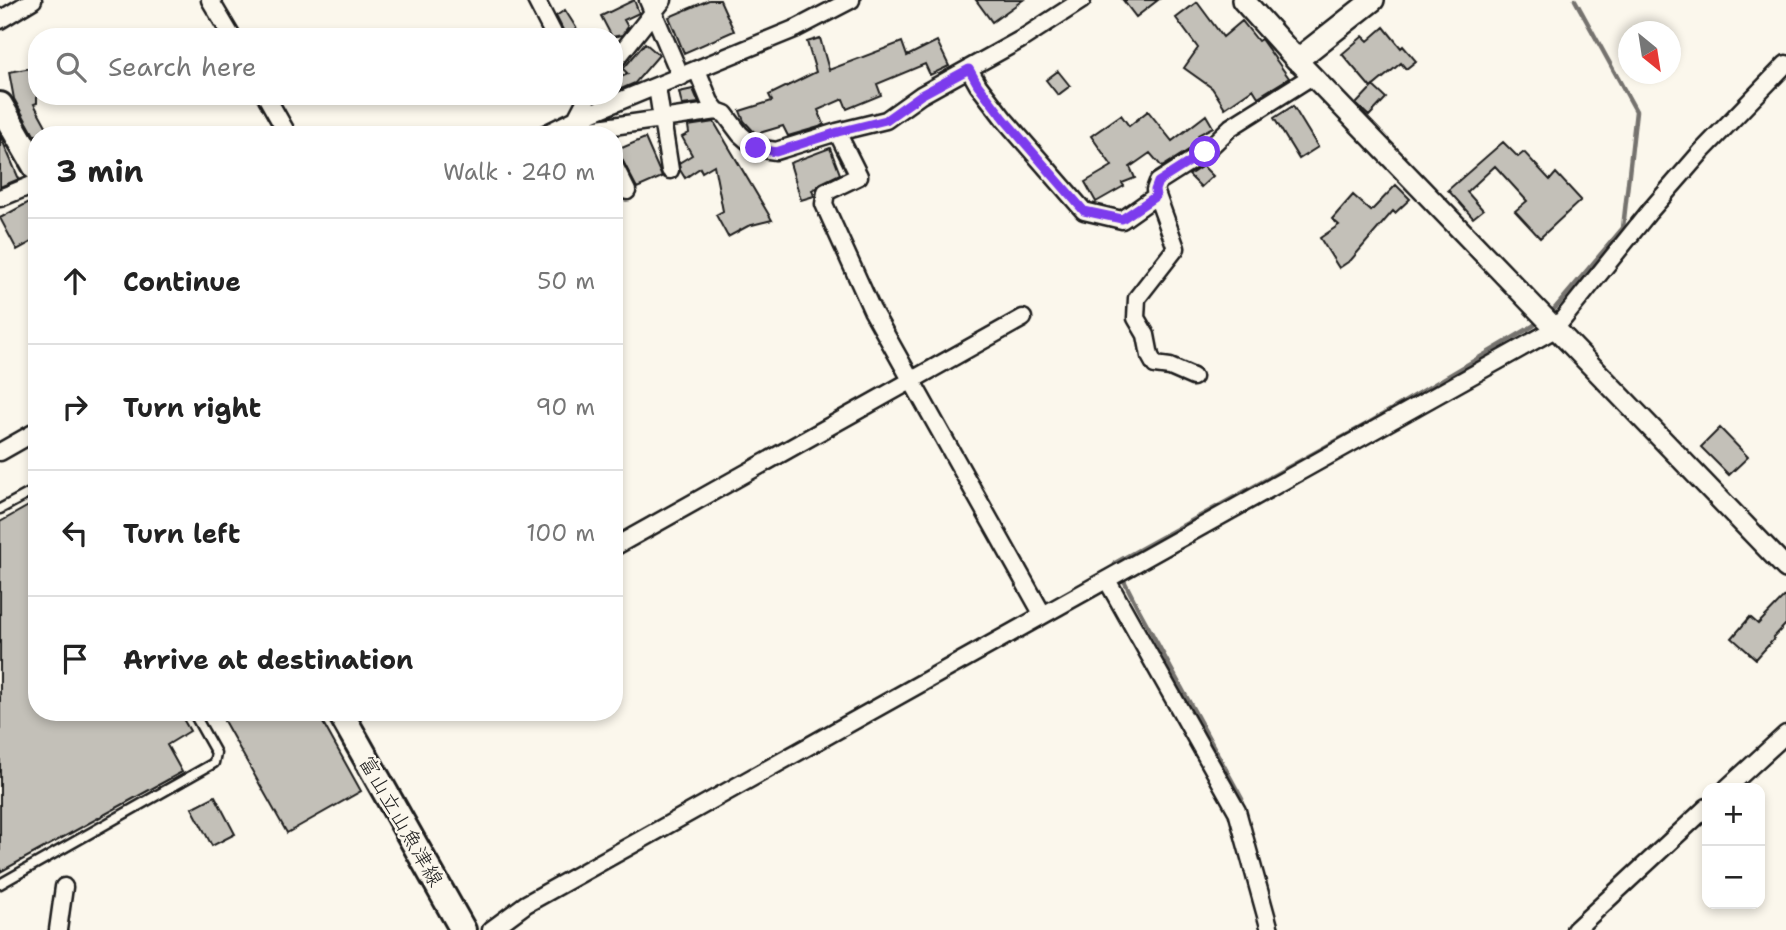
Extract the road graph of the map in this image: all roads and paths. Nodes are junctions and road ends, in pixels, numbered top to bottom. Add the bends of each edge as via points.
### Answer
1 (33, 0) edge
2 (211, 0) edge
3 (536, 0) edge
4 (851, 0) edge
5 (1082, 0) edge
6 (1242, 0) edge
7 (1373, 0) edge
8 (655, 4) edge
9 (0, 20) edge
10 (227, 28) edge
11 (550, 28) edge
12 (623, 49) edge
13 (1297, 60) junction
14 (1786, 64) edge
15 (969, 69) junction
16 (697, 70) junction
17 (1312, 76) junction
18 (681, 77) junction
19 (657, 87) junction
20 (623, 94) edge
21 (0, 105) edge
22 (271, 105) edge
23 (586, 105) edge
24 (590, 105) edge
25 (717, 111) junction
26 (663, 118) junction
27 (283, 126) edge
28 (563, 126) edge
29 (596, 126) edge
30 (623, 127) edge
31 (838, 132) junction
32 (28, 153) edge
33 (670, 170) dead end
34 (623, 183) edge
35 (28, 187) edge
36 (627, 191) dead end
37 (1156, 196) junction
38 (0, 198) edge
39 (1023, 318) dead end
40 (1555, 329) junction
41 (1193, 377) dead end
42 (911, 381) junction
43 (28, 436) edge
44 (0, 452) edge
45 (28, 494) edge
46 (0, 509) edge
47 (623, 542) edge
48 (1786, 568) edge
49 (1107, 580) junction
50 (1043, 615) junction
51 (198, 721) edge
52 (345, 721) edge
53 (1786, 734) edge
54 (1732, 783) edge
55 (1702, 812) edge
56 (0, 884) edge
57 (64, 887) dead end
58 (58, 930) edge
59 (463, 930) edge
60 (491, 930) edge
61 (1270, 930) edge
62 (1575, 930) edge

1 - 9 street
2 - 10 street
3 - 11 street
4 - 16 street
5 - 15 street
6 - 13 main road
7 - 13 main road
8 - 12 street
8 - 18 street
13 - 17 street
14 - 40 street via 1693,161
15 - 31 street via 886,120
15 - 37 street via 1004,119 1084,211 1122,219
16 - 18 street
16 - 25 street
17 - 37 street via 1230,127 1205,152 1158,182
17 - 40 street
18 - 19 street
19 - 20 street
19 - 26 street
21 - 32 main road
22 - 27 street
23 - 28 street via 576,120
24 - 29 street
25 - 26 street
25 - 31 street via 756,148 776,152
26 - 30 street
26 - 33 street
31 - 42 street via 859,176 826,192 824,204 872,310
34 - 36 street
35 - 38 street
37 - 41 street via 1176,248 1137,298 1136,318 1155,365
39 - 42 street
40 - 48 street
40 - 49 street
42 - 47 street
42 - 50 street
43 - 44 street
45 - 46 lane
49 - 50 street
49 - 61 street via 1237,811
50 - 60 street via 526,904
51 - 56 lane via 216,753 214,763
52 - 59 main road, 富山立山魚津線
53 - 54 street
55 - 62 street
57 - 58 street

